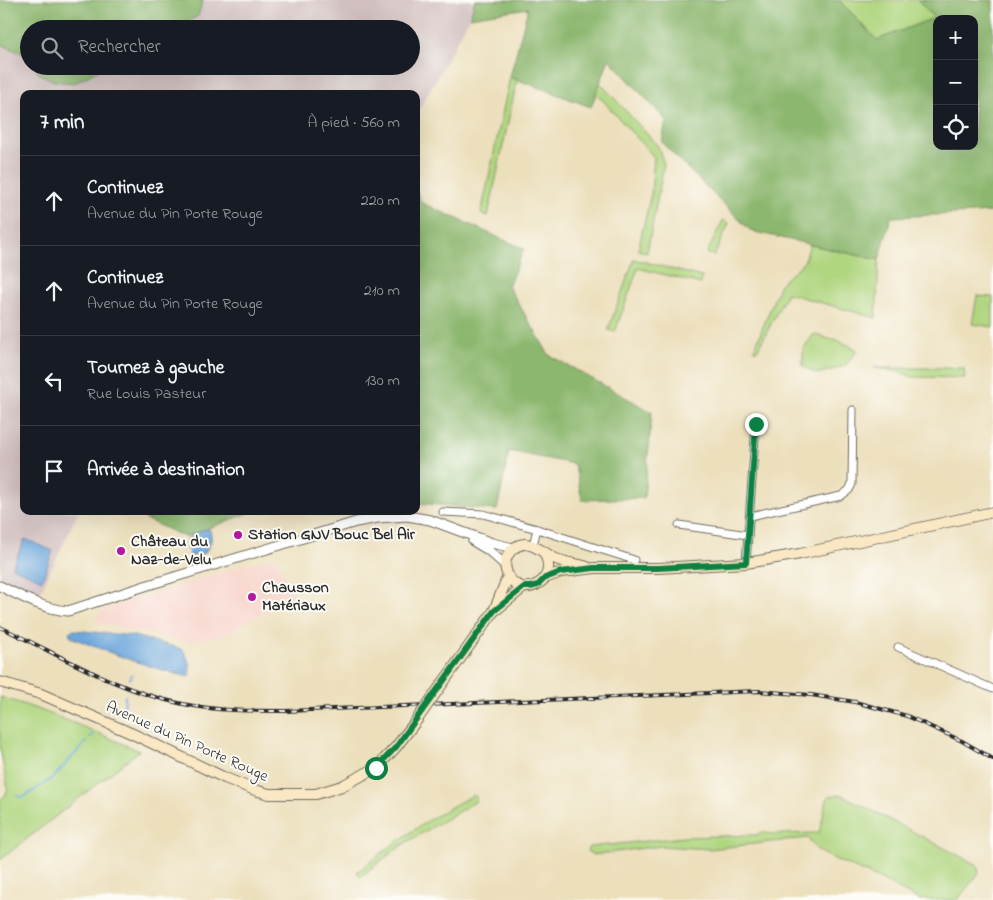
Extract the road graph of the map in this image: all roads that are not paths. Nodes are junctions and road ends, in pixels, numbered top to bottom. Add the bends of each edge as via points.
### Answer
1 (853, 410) dead end
2 (756, 424) dead end
3 (443, 512) dead end
4 (993, 512) edge
5 (750, 516) junction
6 (679, 525) dead end
7 (454, 529) junction
8 (537, 529) junction
9 (748, 535) junction
10 (533, 545) junction
11 (514, 548) junction
12 (543, 551) junction
13 (634, 560) dead end
14 (746, 563) junction
15 (505, 565) junction
16 (594, 568) junction
17 (508, 576) junction
18 (545, 578) junction
19 (0, 586) edge
20 (524, 587) junction
21 (494, 611) junction
22 (898, 647) dead end
23 (0, 682) edge
24 (993, 690) edge

1 - 5 street via 852,484 849,490 841,496
2 - 5 street
3 - 8 street via 483,514
4 - 14 main road
5 - 9 street
6 - 9 street
7 - 11 street
7 - 15 street
7 - 19 street via 407,516 356,522 68,611 42,606
8 - 10 street
8 - 13 street
9 - 14 street
10 - 11 main road via 521,544
10 - 12 main road
11 - 15 main road
12 - 16 main road via 554,558
12 - 18 main road via 549,564
14 - 16 main road
15 - 17 main road
16 - 18 main road via 561,572
17 - 20 main road via 515,584
17 - 21 main road, Avenue du Pin Porte Rouge
18 - 20 main road via 538,585
20 - 21 main road, Avenue du Pin Porte Rouge
21 - 23 main road, Avenue du Pin Porte Rouge, bridge via 416,721 376,768 342,786 316,794 269,794 255,790 49,698
22 - 24 street

